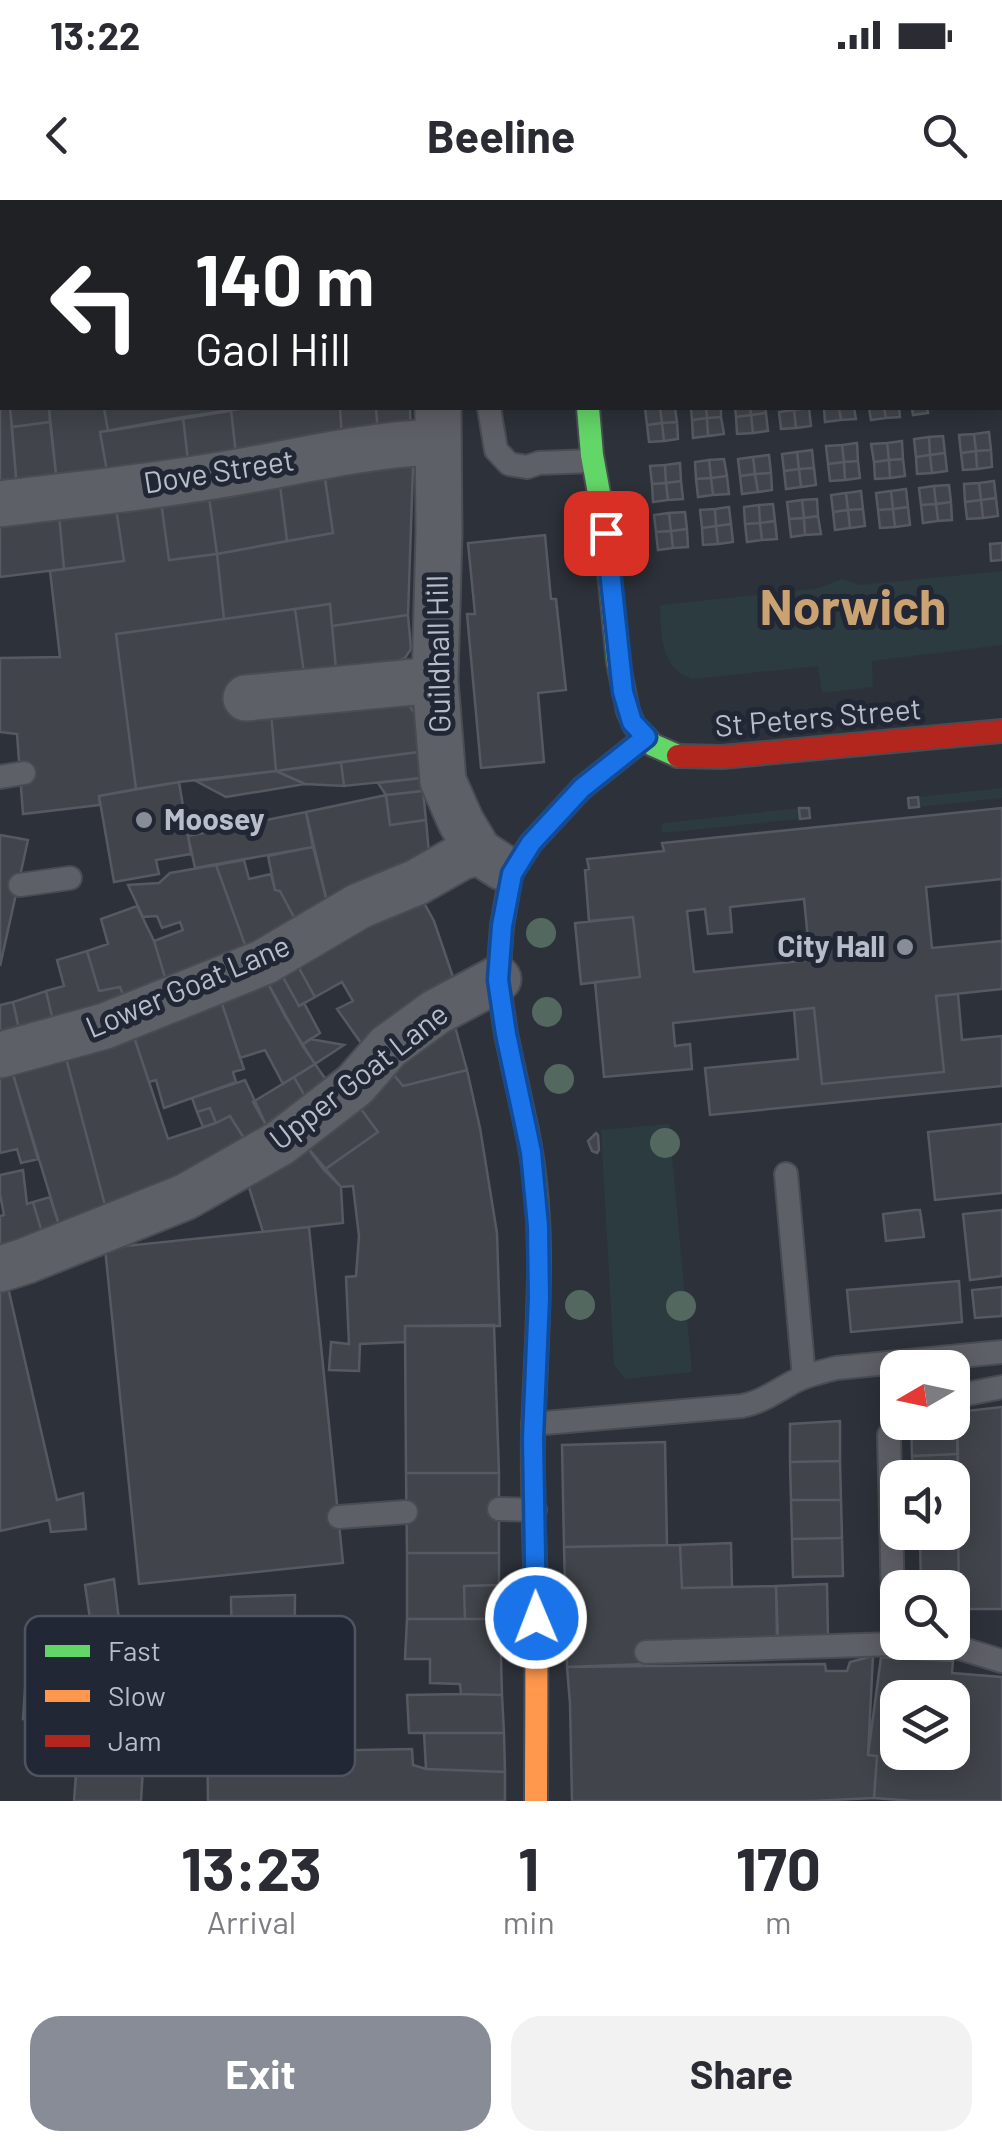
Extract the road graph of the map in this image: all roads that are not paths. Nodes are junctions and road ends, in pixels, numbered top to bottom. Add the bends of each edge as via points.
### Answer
1 (489, 410) edge
2 (588, 410) edge
3 (438, 425) edge
4 (593, 461) junction
5 (0, 504) edge
6 (434, 680) junction
7 (246, 698) dead end
8 (1002, 732) edge
9 (646, 737) junction
10 (24, 774) dead end
11 (0, 777) edge
12 (495, 863) junction
13 (70, 878) dead end
14 (20, 884) dead end
15 (498, 980) junction
16 (0, 1055) edge
17 (786, 1174) dead end
18 (0, 1268) edge
19 (1002, 1352) edge
20 (804, 1377) junction
21 (1002, 1387) edge
22 (970, 1393) edge
23 (534, 1424) junction
24 (889, 1440) edge
25 (498, 1509) dead end
26 (535, 1510) junction
27 (406, 1512) dead end
28 (339, 1517) dead end
29 (892, 1570) edge
30 (880, 1644) edge
31 (970, 1651) edge
32 (646, 1652) dead end
33 (1002, 1661) edge
34 (536, 1801) edge

1 - 4 lane via 496,450 509,464
2 - 4 street
3 - 5 street, Dove Street via 411,443
3 - 6 street, Guildhall Hill
4 - 9 street via 623,692 632,722
6 - 7 street
6 - 12 street, Guildhall Hill via 443,781 462,822
8 - 9 street, St Peters Street via 684,759 665,754
9 - 12 street
10 - 11 lane
12 - 15 street via 502,926
12 - 16 street, Lower Goat Lane via 461,857 264,962 105,1026
13 - 14 lane
15 - 18 street, Upper Goat Lane via 388,1047 355,1085 280,1143 185,1197
15 - 23 street via 538,1226
17 - 20 lane
19 - 20 lane
20 - 23 lane via 742,1406
21 - 22 lane
23 - 26 street
24 - 29 lane
25 - 26 lane
26 - 34 street via 544,1654
27 - 28 lane
30 - 32 lane
31 - 33 lane

